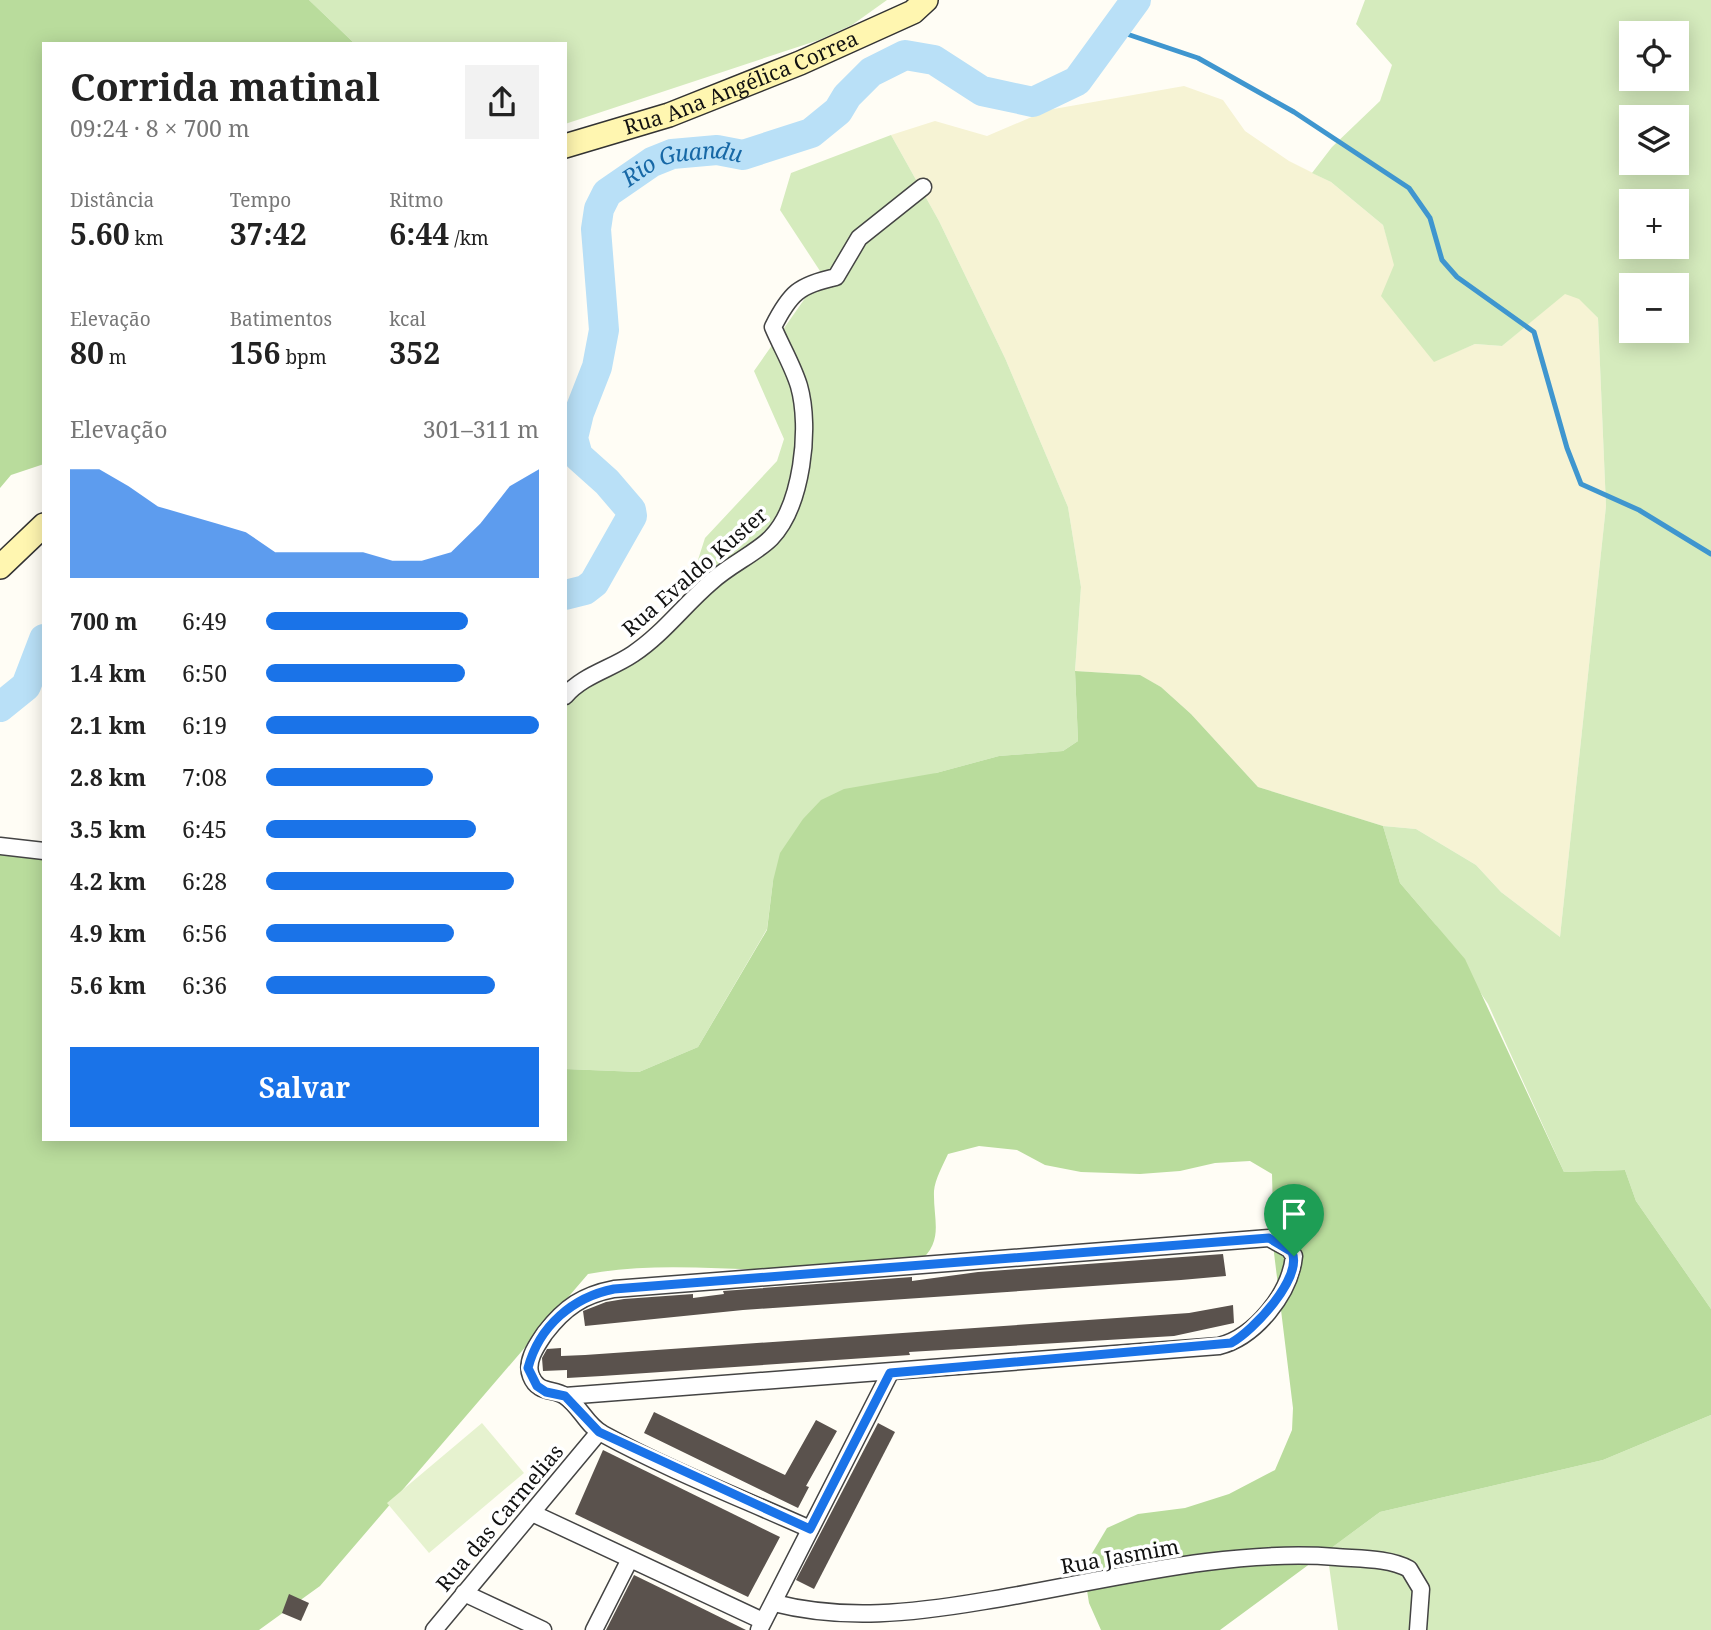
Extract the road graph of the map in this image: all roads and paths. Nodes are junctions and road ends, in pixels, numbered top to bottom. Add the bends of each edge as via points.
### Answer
1 (919, 6) edge
2 (567, 145) edge
3 (923, 187) dead end
4 (42, 527) edge
5 (0, 567) edge
6 (567, 694) edge
7 (0, 846) edge
8 (42, 851) edge
9 (890, 1373) junction
10 (565, 1396) junction
11 (599, 1432) junction
12 (532, 1514) junction
13 (810, 1529) junction
14 (629, 1561) junction
15 (464, 1593) junction
16 (774, 1603) junction
17 (761, 1625) edge
18 (434, 1630) edge
19 (543, 1630) edge
20 (594, 1630) edge
21 (1418, 1630) edge

1 - 2 street, Rua Ana Angélica Correa via 800,63 669,115
3 - 6 street, Rua Evaldo Kuster via 859,238 836,277 808,283 785,303 773,327 799,386 803,423 800,472 790,514 770,539 725,569 659,635
4 - 5 street
7 - 8 street
9 - 10 street
9 - 10 street via 1231,1343 1257,1325 1271,1307 1294,1256 1269,1238 593,1293 567,1308 531,1356 528,1368 537,1386
9 - 13 street
10 - 11 street
11 - 12 street, Rua das Carmelias
11 - 13 street
12 - 14 street
12 - 15 street, Rua das Carmelias
13 - 16 street
14 - 17 street
14 - 20 street
15 - 18 street, Rua das Carmelias
15 - 19 street
16 - 17 street
16 - 21 street, Rua Jasmim via 807,1612 873,1615 941,1608 1247,1556 1324,1556 1374,1560 1409,1569 1421,1589

